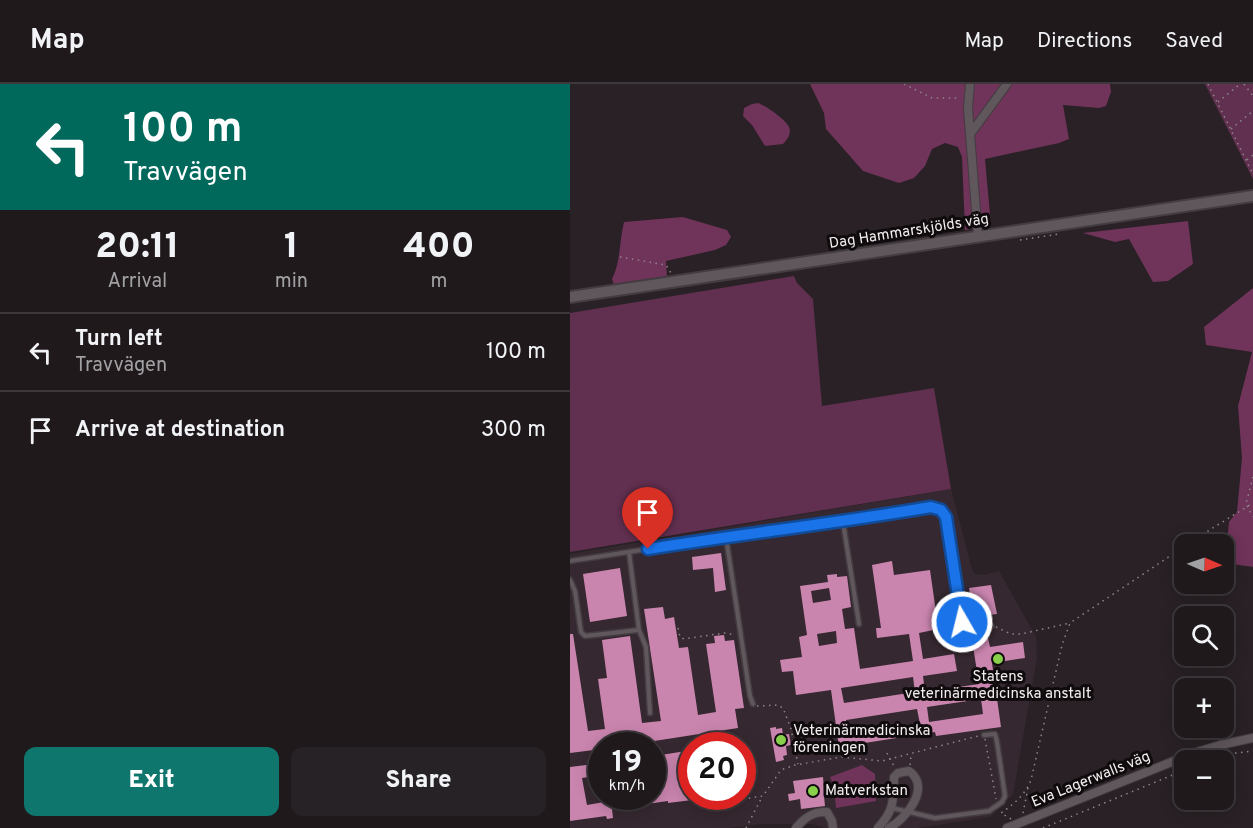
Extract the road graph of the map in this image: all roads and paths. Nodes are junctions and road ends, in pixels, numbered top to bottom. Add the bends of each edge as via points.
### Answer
1 (904, 84) edge
2 (970, 84) edge
3 (1007, 84) edge
4 (1208, 84) edge
5 (1240, 84) edge
6 (1244, 84) edge
7 (1253, 96) edge
8 (969, 102) junction
9 (1218, 102) junction
10 (1253, 111) edge
11 (1231, 129) junction
12 (971, 133) junction
13 (1253, 155) edge
14 (1246, 160) junction
15 (1253, 174) edge
16 (1253, 196) edge
17 (978, 237) junction
18 (620, 257) dead end
19 (672, 283) junction
20 (570, 297) edge
21 (1253, 477) edge
22 (1253, 503) edge
23 (1247, 507) junction
24 (1253, 518) edge
25 (843, 522) junction
26 (1204, 534) edge
27 (726, 537) junction
28 (629, 552) junction
29 (1174, 553) edge
30 (570, 561) edge
31 (570, 579) edge
32 (1070, 622) junction
33 (859, 624) dead end
34 (992, 626) joint
35 (678, 628) dead end
36 (639, 630) junction
37 (741, 638) junction
38 (753, 704) joint
39 (650, 713) dead end
40 (984, 735) junction
41 (1253, 738) edge
42 (1253, 751) edge
43 (887, 753) dead end
44 (912, 754) junction
45 (1234, 754) edge
46 (891, 759) junction
47 (798, 764) junction
48 (909, 771) junction
49 (898, 773) junction
50 (1174, 774) edge
51 (1028, 786) junction
52 (763, 796) junction
53 (756, 797) edge
54 (997, 806) junction
55 (891, 808) junction
56 (910, 812) junction
57 (1001, 813) junction
58 (1020, 824) junction
59 (746, 828) edge
60 (796, 828) edge
61 (833, 828) edge
62 (878, 828) edge
63 (889, 828) edge
64 (1007, 828) edge
65 (1043, 828) edge

1 - 8 path via 932,98 954,97
2 - 8 street
3 - 12 street
4 - 9 path
5 - 9 path
6 - 7 path
8 - 12 street
9 - 11 path
10 - 11 path
11 - 14 path
12 - 17 street
13 - 14 path
14 - 15 path
16 - 17 main road, Dag Hammarskjölds väg
17 - 19 main road, Dag Hammarskjölds väg
18 - 19 path via 666,265
19 - 20 main road, Dag Hammarskjölds väg
21 - 23 path
22 - 23 path
23 - 24 path
23 - 26 path
25 - 27 lane
25 - 33 lane
25 - 34 lane via 931,507 941,510 946,517 962,622 967,629
27 - 28 lane
27 - 37 lane
28 - 30 lane
28 - 36 lane
29 - 32 path
31 - 36 lane via 585,636
32 - 34 path via 1021,634
32 - 51 path
35 - 37 path via 684,639 723,633
36 - 39 lane via 646,647
37 - 38 lane
38 - 47 path via 783,708
40 - 44 path
40 - 54 path
40 - 54 lane via 995,734 997,742 1005,796
41 - 58 street, Eva Lagerwalls väg via 1194,753
42 - 45 path
43 - 46 path
44 - 46 path
44 - 48 path
46 - 47 path via 842,757
46 - 49 path
47 - 52 path via 781,770
48 - 49 street
48 - 56 street via 914,774 918,789
49 - 55 street via 894,777
50 - 65 path
51 - 57 path
51 - 58 path
52 - 53 path
52 - 59 path
54 - 56 lane via 989,811 935,818
54 - 57 path
55 - 56 lane
55 - 62 street
56 - 63 street
57 - 58 path
58 - 64 street, Eva Lagerwalls väg
60 - 61 street via 809,816 827,812

